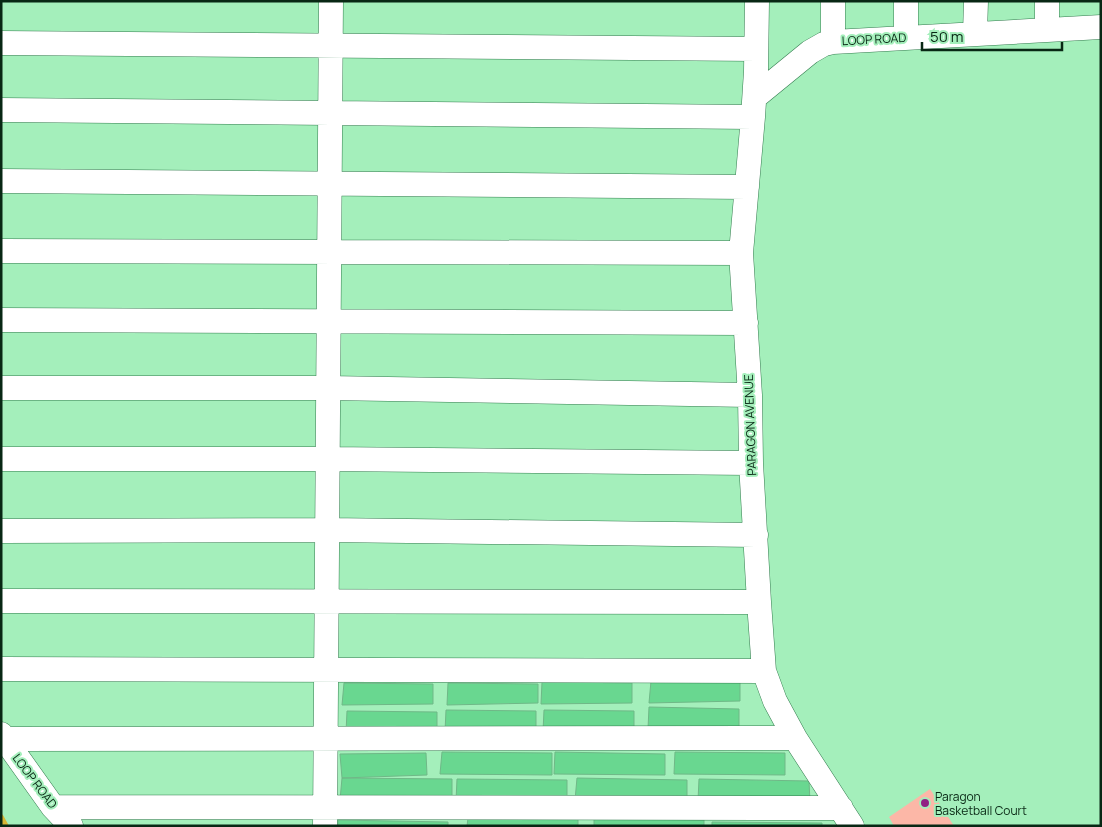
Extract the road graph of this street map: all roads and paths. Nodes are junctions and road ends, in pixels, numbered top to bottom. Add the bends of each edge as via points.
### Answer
1 (331, 1) edge
2 (757, 1) edge
3 (833, 1) edge
4 (906, 1) edge
5 (976, 1) edge
6 (1047, 1) edge
7 (1101, 27) edge
8 (1047, 29) junction
9 (976, 34) junction
10 (906, 38) junction
11 (833, 42) junction
12 (1, 43) edge
13 (330, 46) junction
14 (756, 49) junction
15 (754, 107) junction
16 (1, 110) edge
17 (330, 113) junction
18 (1, 181) edge
19 (330, 184) junction
20 (747, 187) junction
21 (1, 251) edge
22 (329, 252) junction
23 (741, 253) junction
24 (1, 320) edge
25 (328, 322) junction
26 (746, 323) junction
27 (1, 388) edge
28 (328, 388) junction
29 (750, 395) junction
30 (1, 459) edge
31 (327, 459) junction
32 (751, 463) junction
33 (1, 530) edge
34 (327, 530) junction
35 (756, 535) junction
36 (1, 601) edge
37 (326, 601) junction
38 (758, 602) junction
39 (1, 669) edge
40 (326, 670) junction
41 (764, 671) junction
42 (3, 736) edge
43 (326, 738) junction
44 (795, 738) junction
45 (54, 807) junction
46 (325, 816) edge
47 (847, 817) edge
48 (70, 826) edge

1 - 13 street
2 - 14 street, PARAGON AVENUE
3 - 11 street
4 - 10 street
5 - 9 street
6 - 8 street
7 - 8 street, LOOP ROAD
8 - 9 street, LOOP ROAD
9 - 10 street, LOOP ROAD
10 - 11 street, LOOP ROAD
11 - 15 street, LOOP ROAD via 810,52
12 - 13 street
13 - 14 street
13 - 17 street
14 - 15 street, PARAGON AVENUE
15 - 17 street
15 - 20 street, PARAGON AVENUE
16 - 17 street
17 - 19 street
18 - 19 street
19 - 20 street
19 - 22 street
20 - 23 street, PARAGON AVENUE
21 - 22 street
22 - 23 street
22 - 25 street
23 - 26 street, PARAGON AVENUE
24 - 25 street
25 - 26 street
25 - 28 street
26 - 29 street, PARAGON AVENUE
27 - 28 street
28 - 29 street
28 - 31 street
29 - 32 street, PARAGON AVENUE
30 - 31 street
31 - 32 street
31 - 34 street
32 - 35 street, PARAGON AVENUE
33 - 34 street
34 - 35 street
34 - 37 street
35 - 38 street, PARAGON AVENUE
36 - 37 street
37 - 38 street
37 - 40 street
38 - 41 street, PARAGON AVENUE
39 - 40 street
40 - 41 street
40 - 43 street
41 - 44 street, PARAGON AVENUE via 775,701
42 - 43 street
42 - 45 street, LOOP ROAD
43 - 44 street
43 - 46 street
44 - 47 street, PARAGON AVENUE
45 - 46 street
45 - 48 street, LOOP ROAD
46 - 47 street

